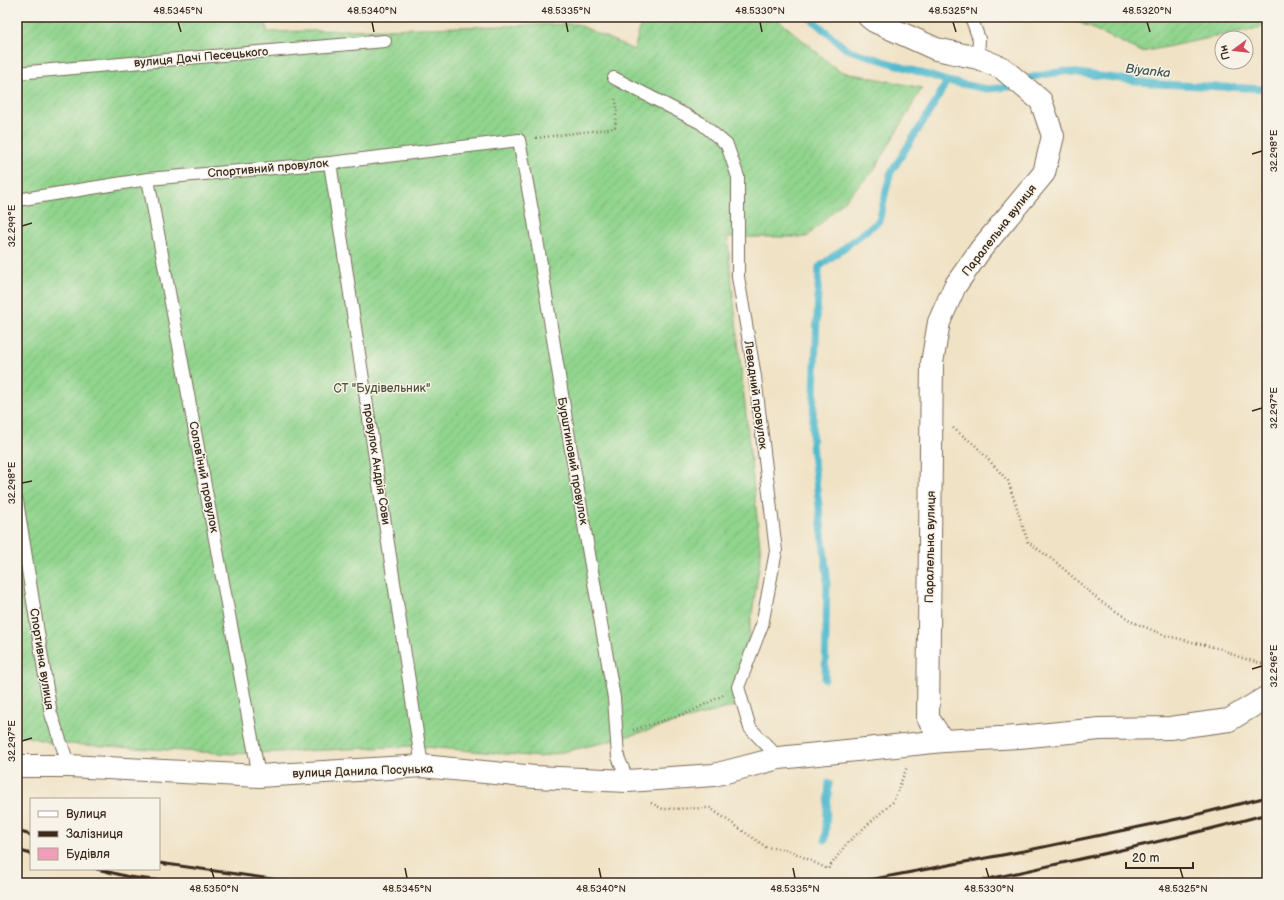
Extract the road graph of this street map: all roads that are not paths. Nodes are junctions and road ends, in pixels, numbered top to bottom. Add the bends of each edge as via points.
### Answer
1 (869, 17) edge
2 (971, 17) edge
3 (385, 41) dead end
4 (978, 58) junction
5 (17, 73) edge
6 (614, 78) road end
7 (519, 140) joint
8 (330, 163) junction
9 (148, 179) junction
10 (17, 200) edge
11 (17, 501) edge
12 (1267, 697) edge
13 (943, 741) junction
14 (779, 758) junction
15 (17, 766) edge
16 (69, 766) junction
17 (422, 766) junction
18 (259, 776) junction
19 (628, 781) junction

1 - 4 street, Паралельна вулиця via 936,49
2 - 4 lane via 979,39
3 - 5 lane, вулиця Дачі Песецького
4 - 13 street, Паралельна вулиця via 1002,68 1041,101 1053,136 1044,173 980,249 955,286 939,322 932,363 928,718
6 - 14 lane, Левадний провулок via 701,123 727,146 738,177 738,277 755,377 776,550 762,625 738,687 750,728
7 - 8 lane, Спортивний провулок
7 - 19 lane, Бурштиновий провулок via 614,698 618,757
8 - 9 lane, Спортивний провулок
8 - 17 lane, провулок Андрія Сови
9 - 10 lane, Спортивний провулок
9 - 18 lane, Соловʼїний провулок
11 - 16 lane, Спортивна вулиця via 51,714
12 - 13 street, вулиця Данила Посунька via 1229,720 1222,721 1170,728 1100,729 1019,738
13 - 14 street, вулиця Данила Посунька
14 - 19 street, вулиця Данила Посунька via 714,775
15 - 16 street, вулиця Данила Посунька
16 - 18 street, вулиця Данила Посунька
17 - 18 street, вулиця Данила Посунька
17 - 19 street, вулиця Данила Посунька via 535,777

